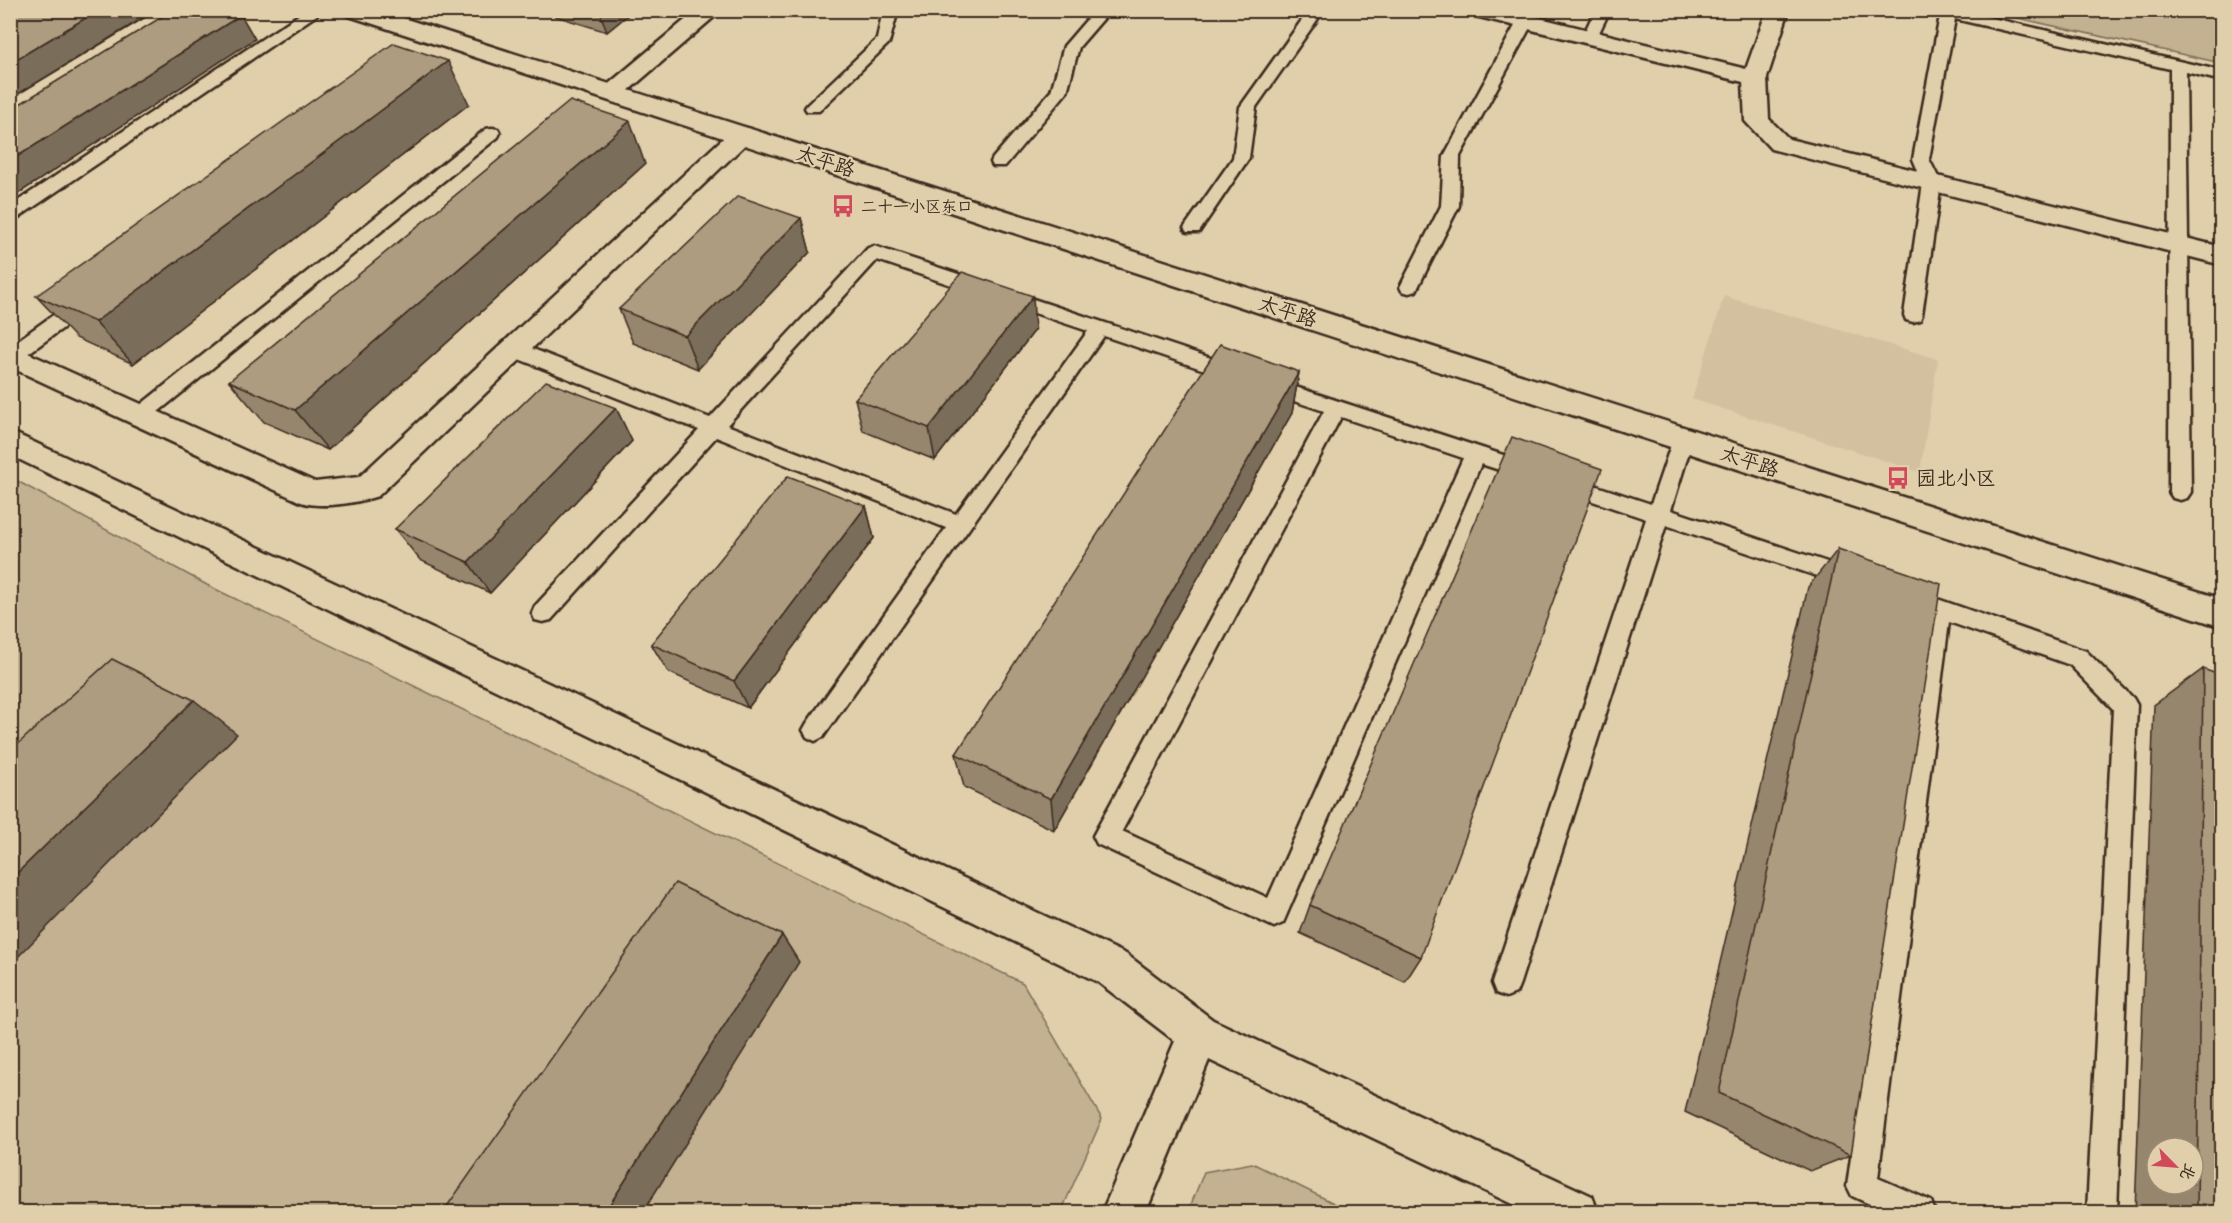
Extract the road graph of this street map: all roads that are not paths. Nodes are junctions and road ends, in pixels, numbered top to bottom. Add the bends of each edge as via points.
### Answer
1 (20, 10) edge
2 (170, 10) edge
3 (317, 10) edge
4 (354, 10) edge
5 (711, 10) edge
6 (891, 10) edge
7 (1104, 10) edge
8 (1317, 10) edge
9 (1479, 10) edge
10 (1603, 10) edge
11 (1778, 10) edge
12 (1948, 12) edge
13 (10, 16) edge
14 (1525, 22) junction
15 (1590, 38) junction
16 (2178, 66) junction
17 (2222, 76) edge
18 (1755, 78) junction
19 (613, 92) junction
20 (10, 107) edge
21 (813, 108) dead end
22 (492, 133) dead end
23 (742, 134) junction
24 (999, 162) dead end
25 (1932, 183) junction
26 (10, 215) edge
27 (1193, 228) dead end
28 (2178, 245) junction
29 (2222, 256) edge
30 (1409, 286) dead end
31 (99, 292) edge
32 (1913, 315) dead end
33 (1100, 328) junction
34 (513, 349) junction
35 (11, 355) edge
36 (1336, 408) junction
37 (141, 415) junction
38 (712, 426) junction
39 (1683, 439) junction
40 (10, 442) edge
41 (1475, 454) junction
42 (2180, 492) dead end
43 (1658, 514) junction
44 (961, 525) junction
45 (1872, 586) edge
46 (1894, 593) edge
47 (1939, 609) junction
48 (543, 613) dead end
49 (2222, 614) edge
50 (815, 730) dead end
51 (1506, 983) dead end
52 (1199, 1034) junction
53 (1124, 1212) edge
54 (1576, 1212) edge
55 (1920, 1212) edge
56 (2102, 1212) edge

1 - 13 lane
2 - 20 lane
3 - 26 lane
4 - 19 street, 太平路
5 - 19 street
6 - 21 lane via 884,40
7 - 24 lane via 1072,46 1059,92
8 - 27 lane via 1248,107 1241,158
9 - 14 street
10 - 15 lane
11 - 18 street
12 - 16 lane
12 - 25 lane via 1921,159
14 - 15 street
14 - 30 lane via 1452,156 1450,206
15 - 18 street
16 - 17 lane
16 - 28 lane
18 - 25 street via 1757,121 1780,144
19 - 23 street, 太平路
22 - 37 lane
23 - 34 street
23 - 39 street, 太平路
25 - 28 street
25 - 32 lane
28 - 29 street
28 - 42 lane
31 - 35 lane
33 - 36 lane
33 - 38 lane via 874,252
33 - 44 lane
34 - 37 street via 367,488 312,494
34 - 38 lane
35 - 37 street
36 - 41 lane
36 - 41 lane via 1106,836 1274,914
38 - 44 lane
38 - 48 lane
39 - 43 lane
39 - 49 street, 太平路
40 - 52 street via 1112,968
41 - 43 lane
43 - 45 lane
43 - 51 lane
44 - 50 lane
46 - 47 lane
47 - 55 lane via 1862,1186
47 - 56 lane via 2078,658 2125,705
52 - 53 street
52 - 54 street

